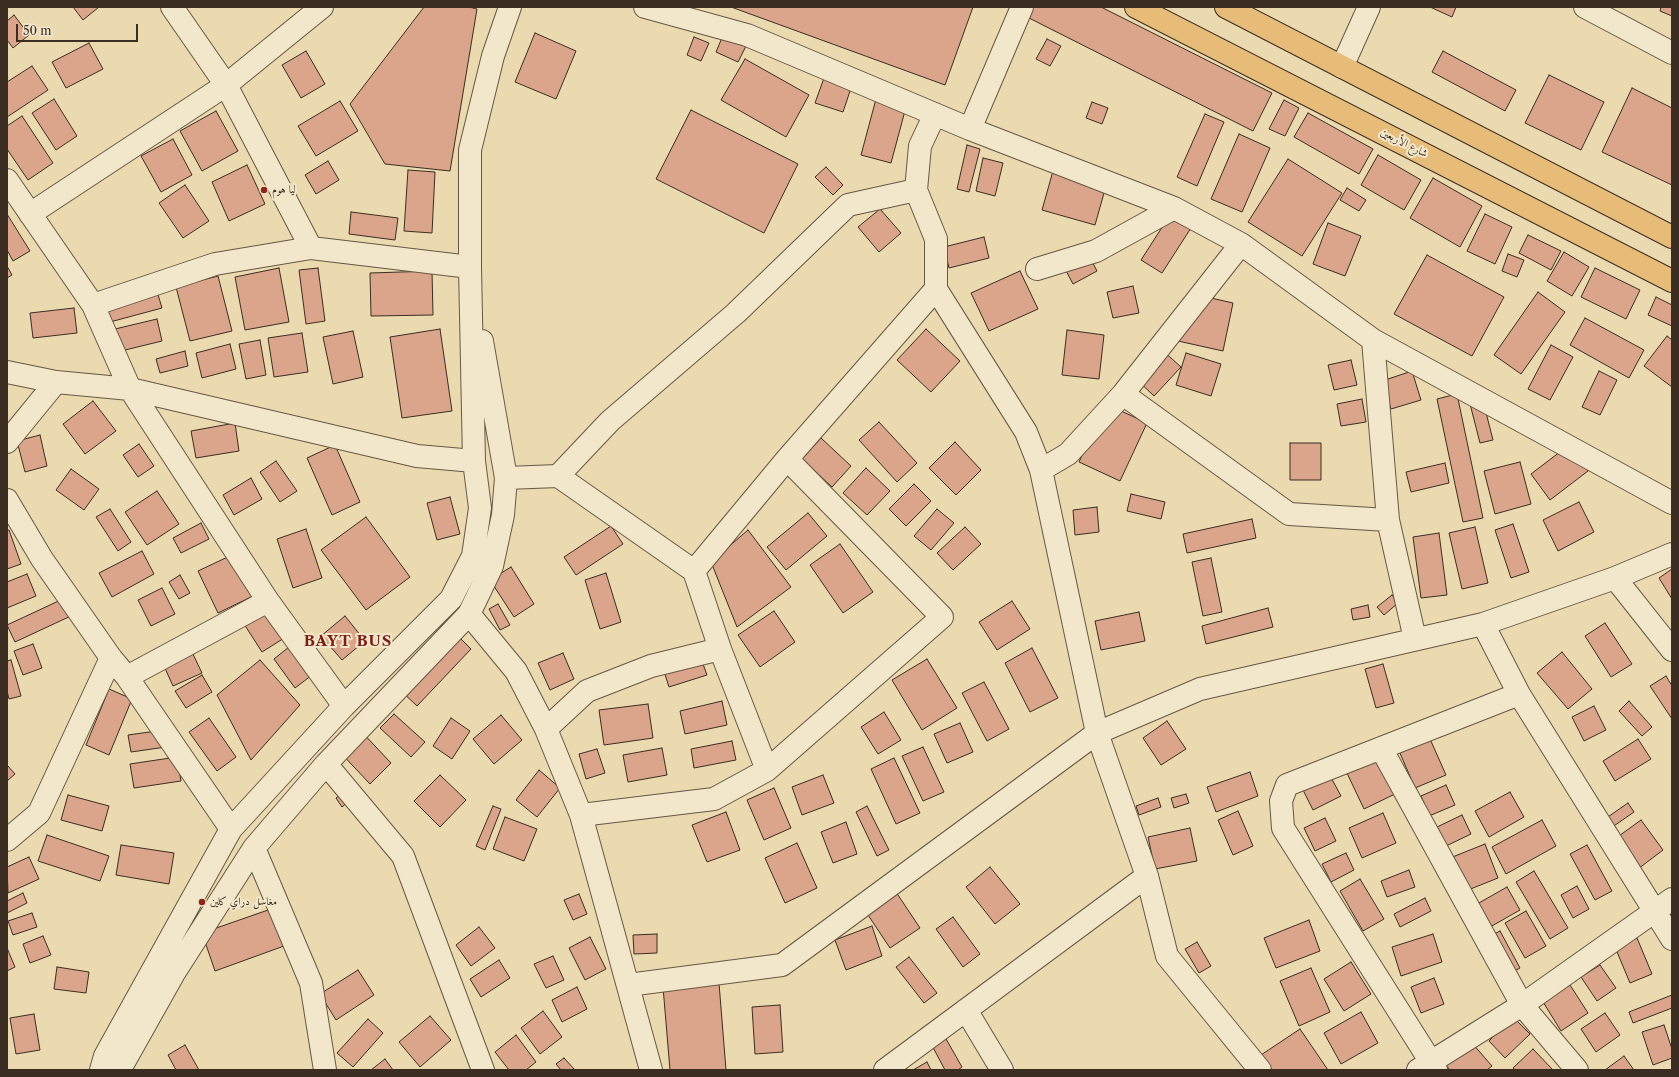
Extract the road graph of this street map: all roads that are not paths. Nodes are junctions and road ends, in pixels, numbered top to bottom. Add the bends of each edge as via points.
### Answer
1 (172, 7) edge
2 (322, 7) edge
3 (510, 7) edge
4 (645, 7) edge
5 (1022, 7) edge
6 (1136, 7) edge
7 (1226, 7) edge
8 (1369, 7) edge
9 (1585, 7) edge
10 (1672, 53) edge
11 (1342, 67) junction
12 (226, 85) junction
13 (935, 114) junction
14 (970, 129) junction
15 (7, 180) edge
16 (916, 190) junction
17 (1174, 208) junction
18 (30, 214) junction
19 (1672, 237) edge
20 (1241, 244) junction
21 (310, 248) junction
22 (470, 267) junction
23 (1037, 270) dead end
24 (1672, 281) edge
25 (936, 289) junction
26 (94, 304) junction
27 (1373, 340) junction
28 (7, 372) edge
29 (56, 382) junction
30 (130, 389) junction
31 (1123, 394) junction
32 (7, 442) edge
33 (787, 459) junction
34 (474, 461) junction
35 (1041, 470) junction
36 (558, 476) junction
37 (506, 478) junction
38 (7, 500) edge
39 (1672, 503) edge
40 (1388, 520) junction
41 (1672, 554) edge
42 (694, 571) junction
43 (1614, 578) junction
44 (268, 601) junction
45 (469, 614) junction
46 (1483, 624) junction
47 (1415, 638) junction
48 (720, 649) junction
49 (1672, 650) edge
50 (111, 658) junction
51 (127, 677) junction
52 (1519, 694) junction
53 (344, 706) junction
54 (546, 730) junction
55 (1097, 733) junction
56 (1381, 748) junction
57 (326, 764) junction
58 (767, 770) junction
59 (581, 815) junction
60 (231, 829) junction
61 (7, 840) edge
62 (254, 848) junction
63 (1147, 876) junction
64 (1672, 899) edge
65 (1655, 912) junction
66 (1672, 939) edge
67 (628, 985) junction
68 (1522, 1005) junction
69 (966, 1010) junction
70 (1428, 1068) edge
71 (101, 1070) edge
72 (115, 1070) edge
73 (324, 1070) edge
74 (483, 1070) edge
75 (651, 1070) edge
76 (885, 1070) edge
77 (1002, 1070) edge
78 (1260, 1070) edge
79 (1576, 1070) edge

1 - 12 street
2 - 12 street
3 - 22 street via 493,56 470,150
4 - 13 street via 747,35
5 - 14 street
6 - 24 main road, شارع الأربعين
7 - 11 main road
8 - 11 street
9 - 10 street
11 - 19 main road
12 - 18 street
12 - 21 street
13 - 14 street
13 - 16 street via 920,146
14 - 17 street
15 - 18 street
16 - 25 street via 936,239
16 - 36 street via 848,205 736,313 610,421
17 - 20 street
17 - 23 street via 1096,251
18 - 26 street
20 - 27 street
20 - 31 street
21 - 22 street
21 - 26 street via 215,264
22 - 34 street
22 - 37 street
25 - 33 street
25 - 35 street via 1026,432
26 - 30 street
27 - 39 street
27 - 40 street
28 - 29 street
29 - 30 street
29 - 32 street
30 - 34 street via 417,456
30 - 44 street
31 - 35 street via 1068,454
31 - 40 street via 1289,514
33 - 42 street
33 - 58 street via 942,617
34 - 53 street via 480,508 473,556 451,599
35 - 55 street
36 - 37 street
36 - 42 street
37 - 45 street via 503,515 492,566
38 - 50 street via 42,559
40 - 47 street
41 - 43 street
42 - 48 street
43 - 46 street
43 - 49 street
44 - 51 street
44 - 53 street
45 - 54 street via 516,672
45 - 57 street
46 - 47 street
46 - 52 street
47 - 55 street via 1200,689
48 - 54 street via 651,666 586,691
48 - 58 street
50 - 51 street
50 - 61 street via 39,813
51 - 60 street
52 - 56 street
52 - 65 street
53 - 60 street
54 - 59 street
55 - 63 street
55 - 67 street via 782,965
56 - 68 street
56 - 70 street via 1288,785 1281,801 1283,828
57 - 62 street
57 - 74 street via 403,856
58 - 59 street via 714,799
59 - 67 street
60 - 71 street via 105,1056
62 - 72 street via 174,973 124,1062
62 - 73 street via 311,983
63 - 69 street
63 - 78 street via 1167,956
64 - 65 street
65 - 66 street
65 - 68 street
67 - 75 street
68 - 70 street
68 - 79 street
69 - 76 street
69 - 77 street

